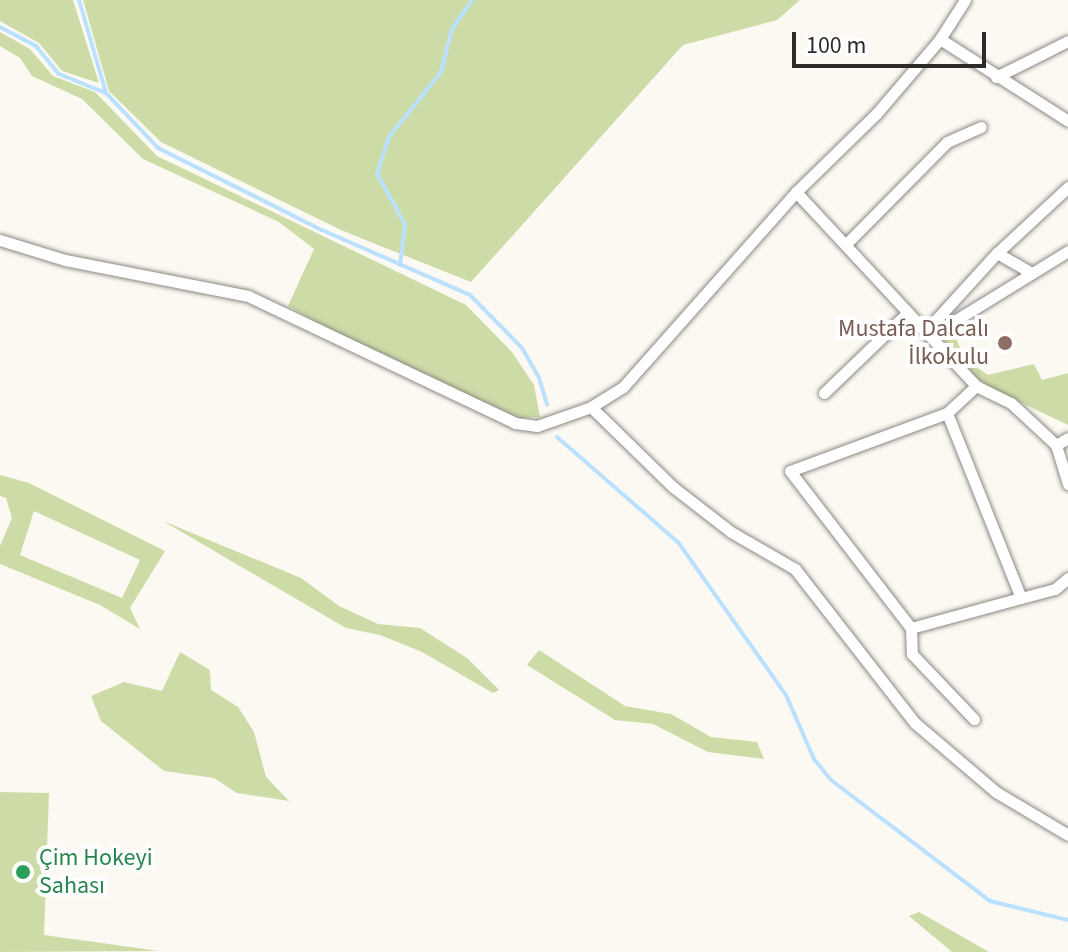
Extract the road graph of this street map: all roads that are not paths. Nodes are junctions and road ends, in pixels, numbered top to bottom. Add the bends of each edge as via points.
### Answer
1 (965, 0) edge
2 (940, 39) junction
3 (1068, 41) edge
4 (996, 77) junction
5 (1068, 121) edge
6 (981, 127) dead end
7 (1068, 187) edge
8 (796, 192) junction
9 (0, 240) edge
10 (847, 243) junction
11 (1068, 251) edge
12 (997, 253) junction
13 (1030, 272) junction
14 (905, 315) junction
15 (927, 334) junction
16 (976, 386) junction
17 (824, 393) dead end
18 (591, 407) junction
19 (947, 413) junction
20 (1068, 438) edge
21 (1056, 445) junction
22 (1068, 484) edge
23 (1067, 581) edge
24 (1021, 598) junction
25 (911, 628) junction
26 (974, 719) dead end
27 (1068, 835) edge

1 - 2 street
2 - 4 street
2 - 8 street via 876,114
3 - 4 street
4 - 5 street
6 - 10 street via 947,142
7 - 12 street
8 - 10 street
8 - 18 street via 654,356 623,387
9 - 18 street via 65,260 248,296 515,423 537,426
10 - 14 street
11 - 13 street
12 - 13 street
12 - 15 street
13 - 15 street
14 - 15 street
14 - 17 street
15 - 16 street
16 - 19 street
16 - 21 street via 1011,403
18 - 27 street via 673,487 731,532 795,569 915,723 996,792
19 - 24 street
19 - 25 street via 790,471
20 - 21 street
21 - 22 street
23 - 24 street
24 - 25 street
25 - 26 street via 912,654

